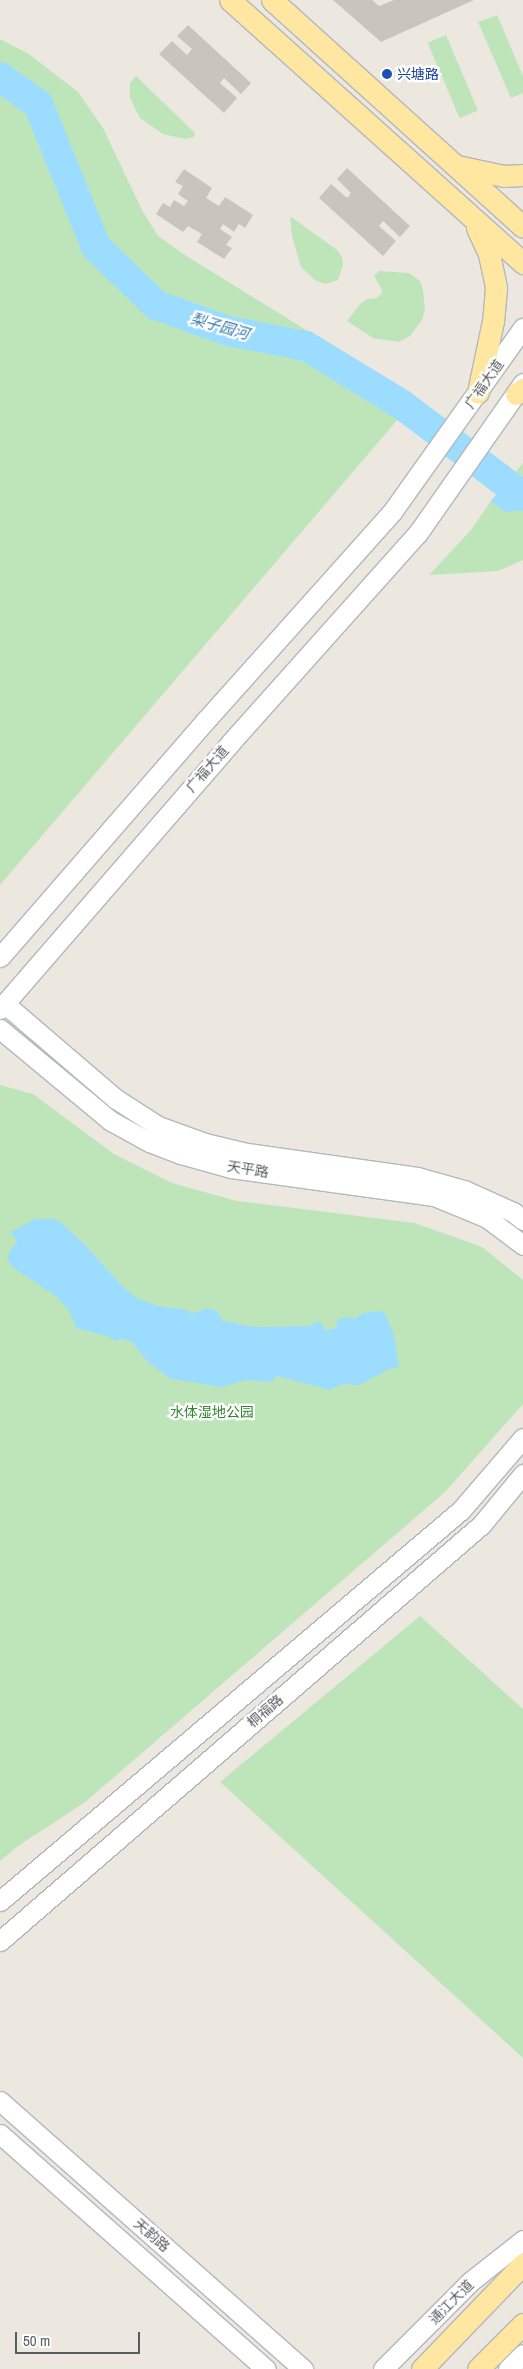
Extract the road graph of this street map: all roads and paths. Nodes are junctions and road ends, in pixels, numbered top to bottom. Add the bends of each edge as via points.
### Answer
1 (230, 0) edge
2 (272, 0) edge
3 (456, 166) junction
4 (523, 175) edge
5 (474, 221) junction
6 (523, 227) edge
7 (523, 263) edge
8 (523, 328) edge
9 (521, 389) edge
10 (478, 392) junction
11 (0, 956) edge
12 (2, 1007) edge
13 (0, 1029) edge
14 (523, 1220) edge
15 (523, 1245) edge
16 (523, 1438) edge
17 (523, 1474) edge
18 (0, 1901) edge
19 (0, 1941) edge
20 (0, 2101) edge
21 (0, 2134) edge
22 (523, 2240) edge
23 (523, 2264) edge
24 (523, 2324) edge
25 (523, 2354) edge
26 (266, 2369) edge
27 (304, 2369) edge
28 (383, 2369) edge
29 (422, 2369) edge
30 (478, 2369) edge
31 (508, 2369) edge

1 - 5 main road
2 - 3 main road
3 - 4 main road via 504,176
3 - 6 main road
5 - 7 main road
5 - 10 main road via 489,254 496,288 494,320
8 - 10 street, 广福大道
9 - 12 street, 广福大道 via 418,533 231,742
10 - 11 street, 广福大道 via 392,512
12 - 14 street, 天平路 via 116,1098 158,1126 205,1143 247,1153 417,1177 464,1190 513,1212
13 - 15 street, 天平路 via 111,1121 149,1142 231,1168 434,1196 487,1218
16 - 18 street, 桐福路 via 462,1510
17 - 19 street, 桐福路 via 482,1524
20 - 27 street, 天韵路
21 - 26 street, 天韵路
22 - 28 street, 通江大道 via 471,2281
23 - 29 main road, 通江大道
24 - 30 main road
25 - 31 street

